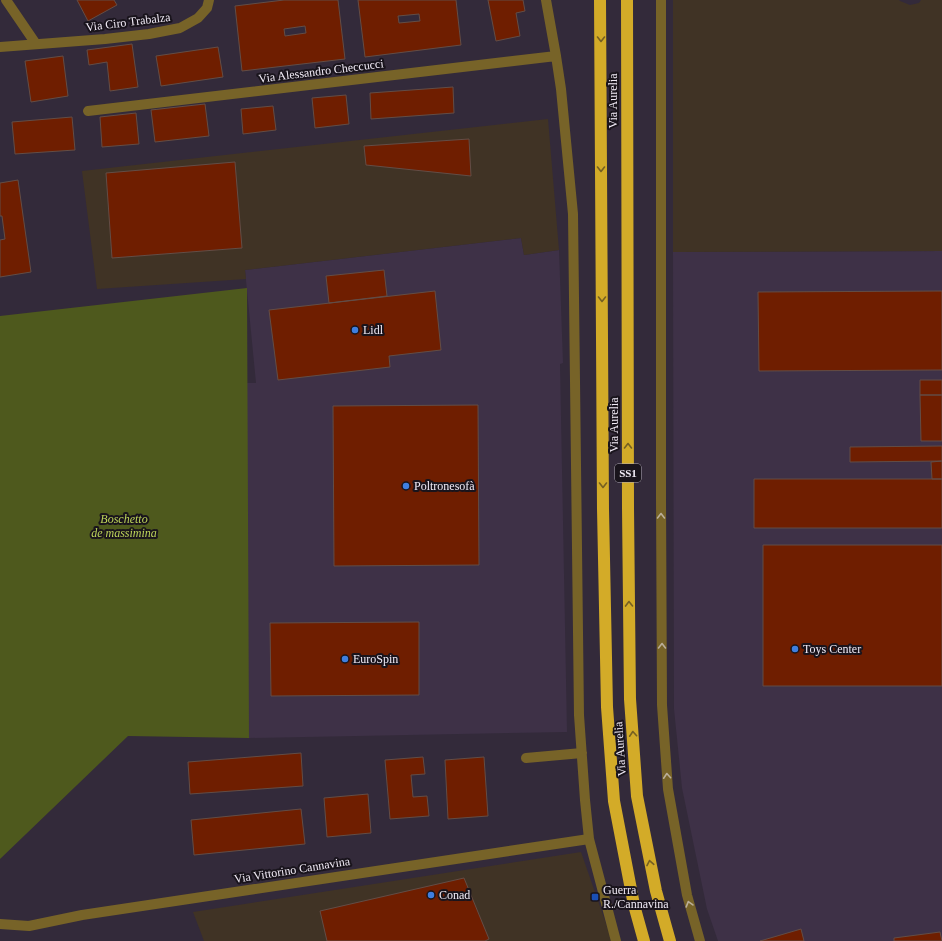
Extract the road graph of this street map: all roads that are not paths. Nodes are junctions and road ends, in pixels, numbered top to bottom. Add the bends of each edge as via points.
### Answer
1 (6, 0) edge
2 (209, 0) edge
3 (546, 0) edge
4 (600, 0) edge
5 (627, 0) edge
6 (660, 0) edge
7 (36, 44) junction
8 (0, 47) edge
9 (556, 56) junction
10 (88, 111) dead end
11 (582, 753) junction
12 (526, 758) dead end
13 (589, 839) junction
14 (0, 924) edge
15 (616, 941) edge
16 (644, 941) edge
17 (670, 941) edge
18 (700, 941) edge

1 - 7 street
2 - 7 street, Via Ciro Trabalza via 207,8 198,18 180,28 149,34
3 - 9 street
4 -> 16 highway, Via Aurelia / SS1 via 603,509 607,707 614,801 634,905
17 -> 5 highway, Via Aurelia / SS1 via 656,891 637,796 630,699
18 -> 6 street via 687,895 668,788 662,705
7 - 8 street, Via Ciro Trabalza
9 - 10 street, Via Alessandro Checcucci
9 - 11 street via 573,214 577,603
11 - 12 street
11 - 13 street
13 - 14 street, Via Vittorino Cannavina via 82,915 29,926
13 - 15 street

